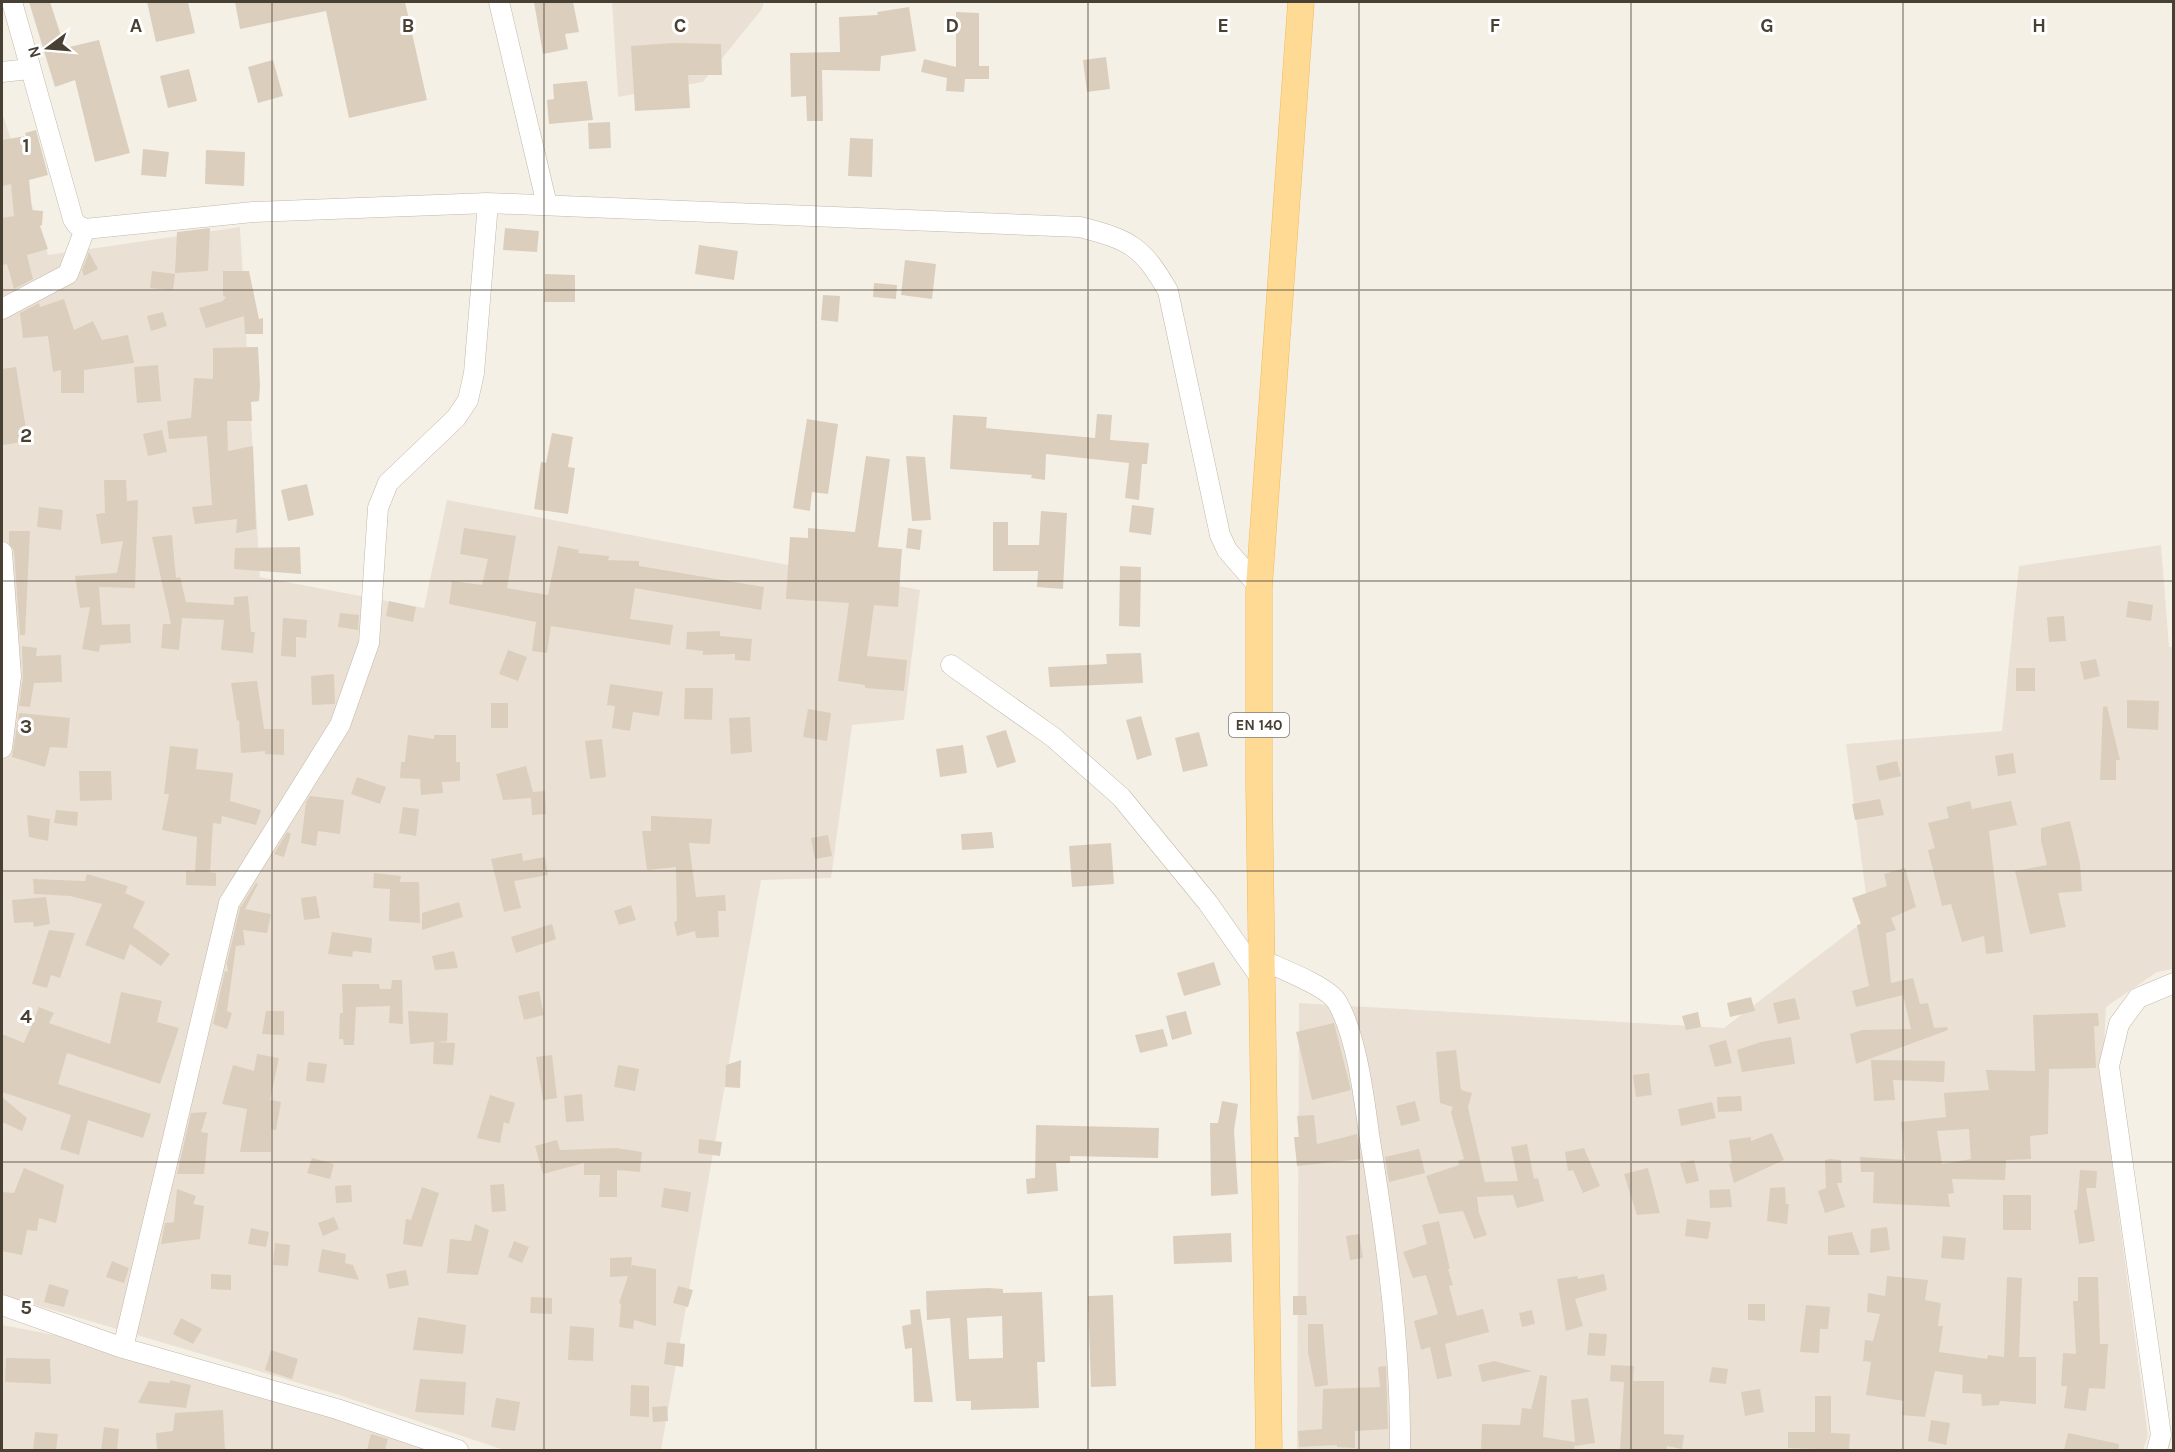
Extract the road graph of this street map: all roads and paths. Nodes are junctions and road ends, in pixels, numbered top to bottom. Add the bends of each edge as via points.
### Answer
1 (12, 2) edge
2 (499, 2) edge
3 (1301, 2) edge
4 (29, 69) junction
5 (2, 72) edge
6 (488, 203) junction
7 (547, 205) junction
8 (85, 229) junction
9 (2, 309) edge
10 (2, 552) edge
11 (1259, 587) junction
12 (951, 665) dead end
13 (2, 748) edge
14 (1262, 970) junction
15 (2174, 983) edge
16 (2, 1305) edge
17 (123, 1348) junction
18 (458, 1450) edge
19 (1269, 1450) edge
20 (1400, 1450) edge
21 (2157, 1450) edge

1 - 4 street
2 - 7 street
3 - 11 main road, EN 140
4 - 5 street
4 - 8 street via 73,219
6 - 7 street
6 - 8 street via 253,212
6 - 17 street via 474,373 468,400 456,418 388,483 378,508 369,643 340,725 229,903
7 - 11 street via 1080,227 1120,237 1152,262 1168,291 1220,535 1227,550
8 - 9 street via 68,274
10 - 13 street via 11,676
11 - 14 main road, EN 140
12 - 14 street via 1053,737 1121,797
14 - 19 main road, EN 140
14 - 20 street via 1326,992 1336,999 1346,1023 1363,1093 1387,1244 1400,1397
15 - 21 street via 2138,998 2119,1024 2109,1066 2161,1435
16 - 17 street
17 - 18 street via 337,1409

